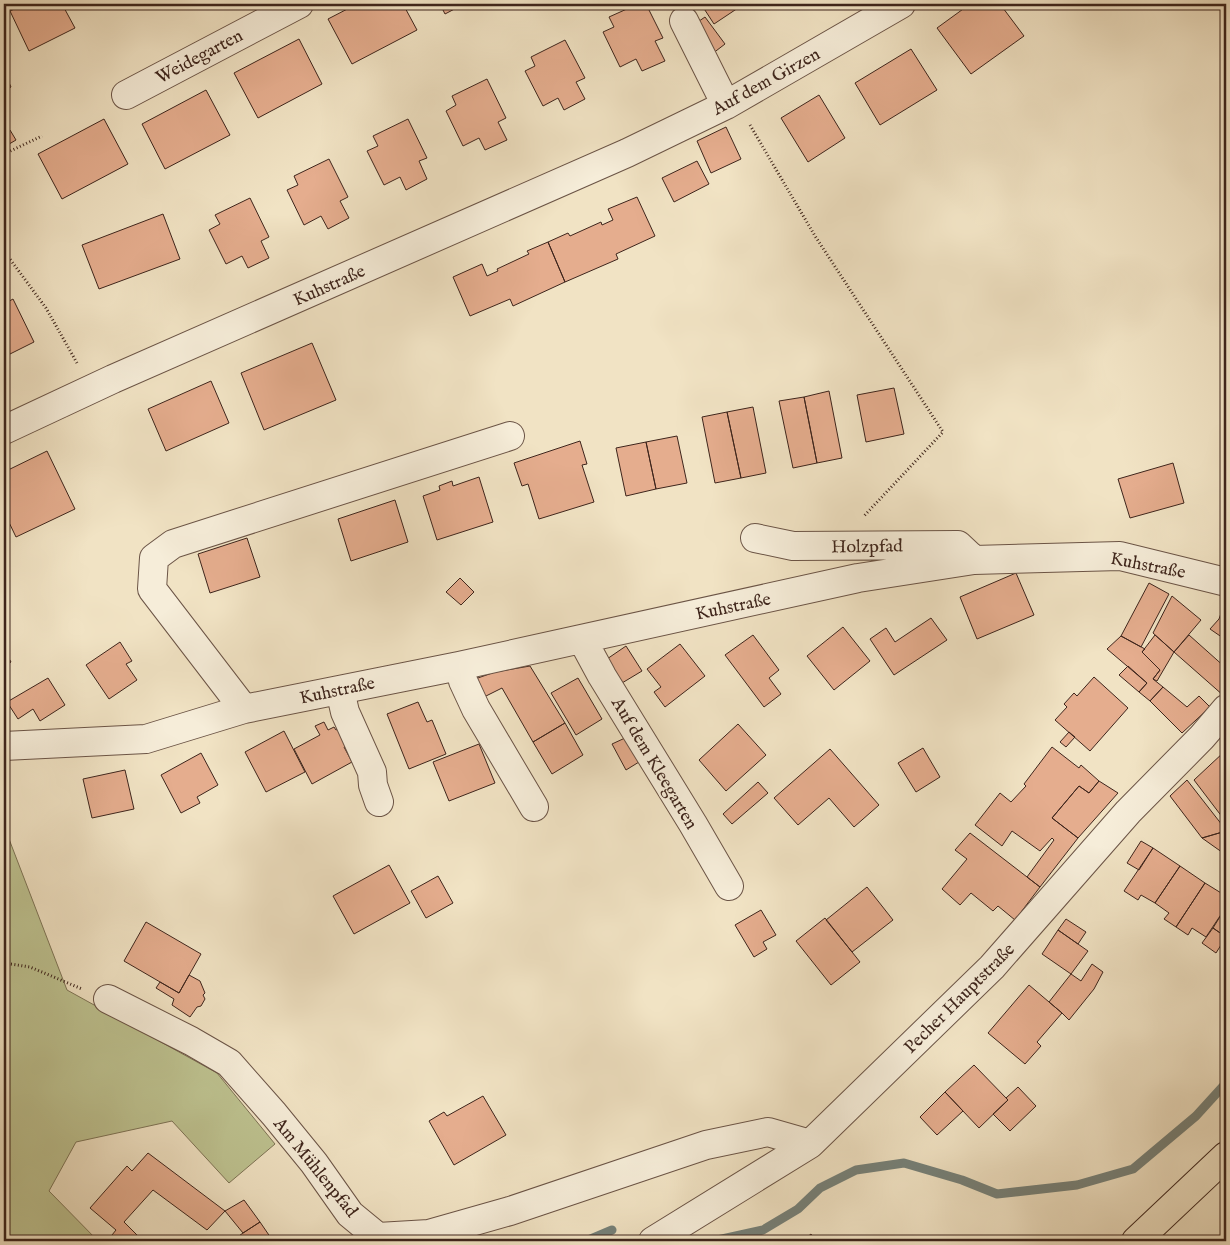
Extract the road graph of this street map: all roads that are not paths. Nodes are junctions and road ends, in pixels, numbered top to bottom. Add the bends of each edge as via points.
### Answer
1 (299, 4) edge
2 (901, 4) edge
3 (684, 21) dead end
4 (126, 95) dead end
5 (731, 102) junction
6 (627, 153) joint
7 (4, 430) edge
8 (510, 436) dead end
9 (755, 538) dead end
10 (974, 560) junction
11 (1226, 582) edge
12 (582, 639) junction
13 (459, 666) junction
14 (340, 690) junction
15 (244, 709) junction
16 (1226, 709) edge
17 (4, 746) edge
18 (379, 802) dead end
19 (534, 807) dead end
20 (729, 886) dead end
21 (108, 999) road end
22 (810, 1144) junction
23 (1226, 1156) edge
24 (653, 1241) edge
25 (1136, 1241) edge

1 - 4 street, Weidegarten
2 - 5 street, Auf dem Girzen
3 - 5 street
5 - 6 street, Auf dem Girzen
6 - 7 street, Kuhstraße via 92,388
8 - 15 street via 173,544 154,558 152,589
9 - 10 street, Holzpfad via 793,546 958,545
10 - 11 street, Kuhstraße via 1120,556
10 - 12 street, Kuhstraße via 858,578
12 - 13 street, Kuhstraße
12 - 20 street, Auf dem Kleegarten
13 - 14 street, Kuhstraße
13 - 19 street via 476,709
14 - 15 street, Kuhstraße
14 - 18 street via 345,712 372,772
15 - 17 street, Kuhstraße via 146,739
16 - 22 street, Pecher Hauptstraße via 1128,812 992,967
21 - 22 street, Am Mühlenpfad via 229,1063 314,1163 350,1214 378,1237 429,1234 706,1146 768,1132
22 - 24 street, Pecher Hauptstraße
23 - 25 main road

